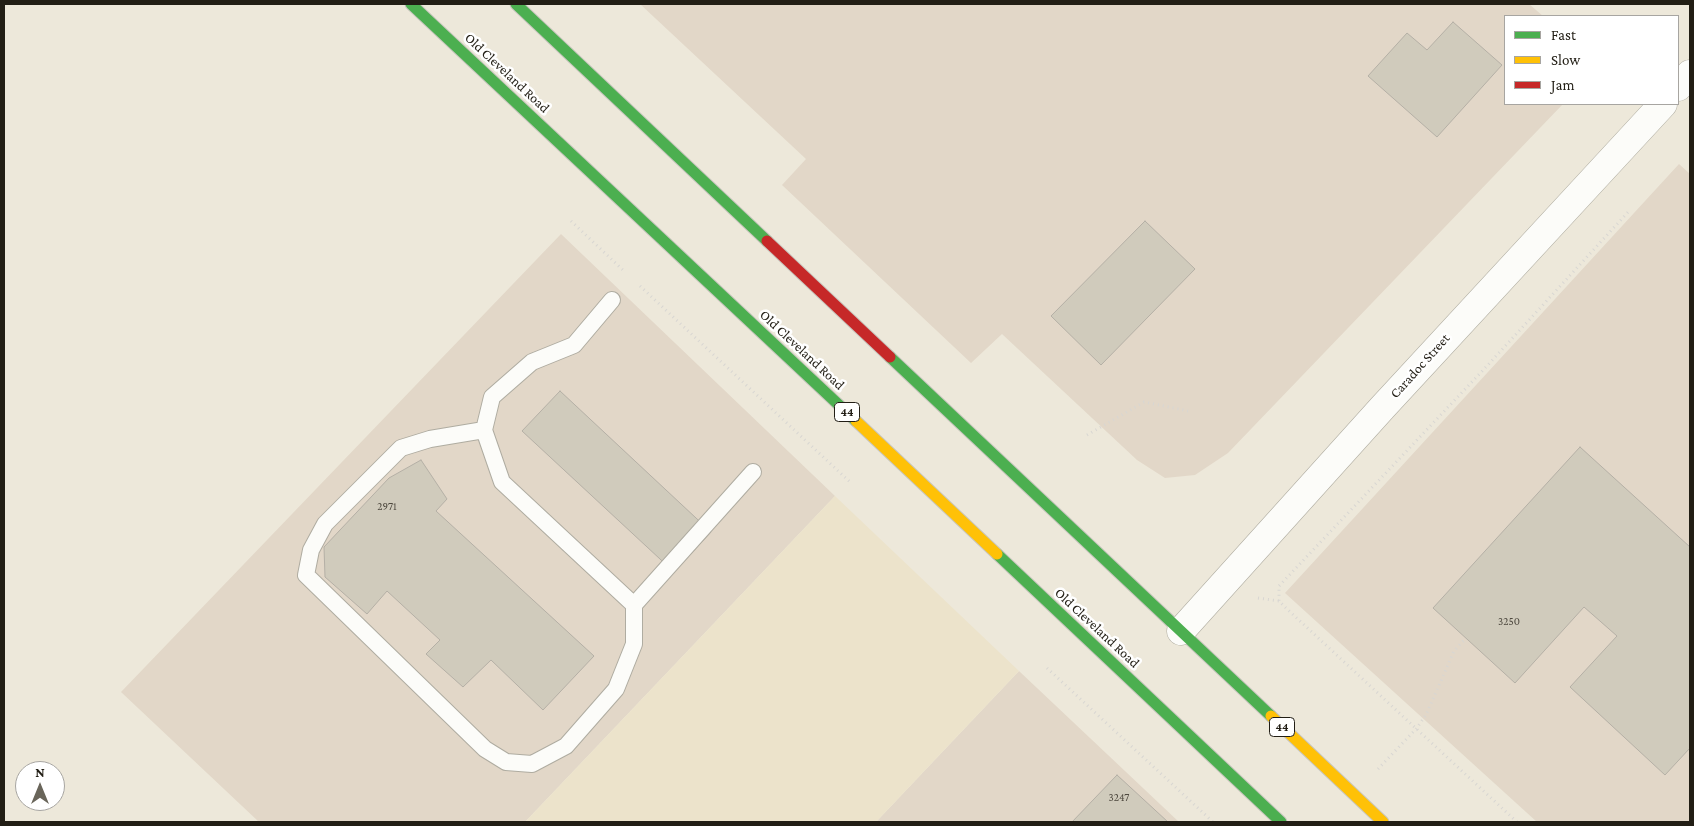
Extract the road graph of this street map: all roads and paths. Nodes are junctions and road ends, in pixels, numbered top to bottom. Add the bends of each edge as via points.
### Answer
1 (411, 4) edge
2 (516, 4) edge
3 (1690, 74) edge
4 (1679, 86) edge
5 (1661, 105) edge
6 (1630, 210) dead end
7 (571, 221) dead end
8 (626, 273) dead end
9 (633, 280) dead end
10 (612, 300) dead end
11 (1188, 411) dead end
12 (484, 430) junction
13 (1087, 435) dead end
14 (753, 472) dead end
15 (850, 482) dead end
16 (634, 605) junction
17 (1181, 631) junction
18 (1466, 638) dead end
19 (1047, 668) dead end
20 (1416, 729) junction
21 (1354, 795) junction
22 (1213, 822) edge
23 (1281, 822) edge
24 (1383, 822) edge
25 (1517, 822) edge

1 - 23 main road, Old Cleveland Road / 44
2 - 17 main road, 44
3 - 4 street
5 - 17 street, Caradoc Street
6 - 20 path via 1480,375 1280,586 1279,601
7 - 8 path
9 - 15 path
10 - 12 lane via 574,344 532,362 492,397
11 - 13 path via 1144,402
12 - 16 lane via 502,482
12 - 16 lane via 430,439 401,448 326,524 311,550 306,575 485,749 506,762 532,764 566,746 616,689 634,644
14 - 16 lane
17 - 21 main road, 44
18 - 20 path via 1454,651 1426,715
19 - 22 path
20 - 21 path
20 - 25 path
21 - 24 main road, 44

